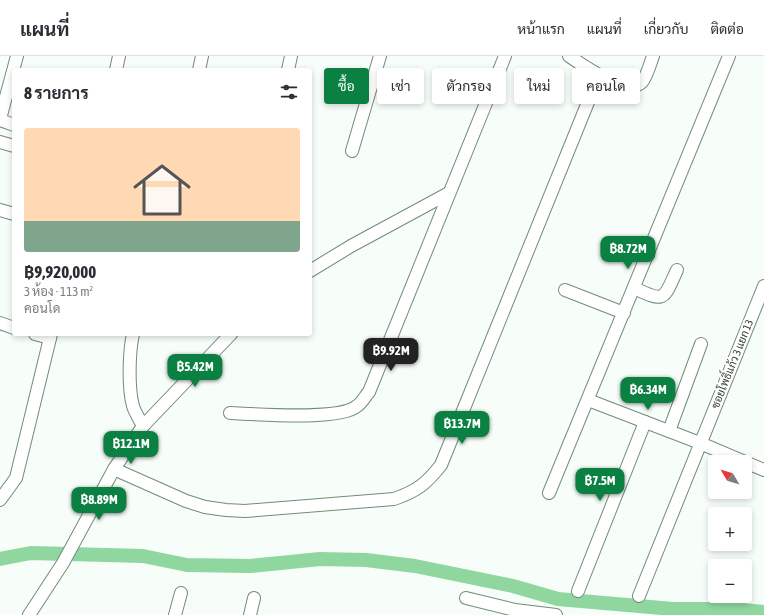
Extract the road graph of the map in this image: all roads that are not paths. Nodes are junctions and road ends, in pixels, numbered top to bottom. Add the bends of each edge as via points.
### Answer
1 (17, 56) edge
2 (119, 56) edge
3 (202, 56) edge
4 (291, 56) edge
5 (380, 56) edge
6 (505, 56) edge
7 (569, 56) edge
8 (653, 56) edge
9 (729, 56) edge
10 (14, 68) edge
11 (116, 68) edge
12 (199, 68) edge
13 (288, 68) edge
14 (588, 68) edge
15 (12, 75) edge
16 (640, 83) edge
17 (587, 104) edge
18 (0, 120) edge
19 (12, 124) edge
20 (0, 142) edge
21 (12, 145) edge
22 (352, 151) dead end
23 (449, 193) junction
24 (0, 210) edge
25 (12, 213) edge
26 (312, 270) edge
27 (677, 270) dead end
28 (764, 286) edge
29 (634, 288) junction
30 (565, 290) dead end
31 (624, 313) junction
32 (0, 324) edge
33 (12, 327) edge
34 (50, 336) edge
35 (133, 336) edge
36 (229, 336) edge
37 (701, 344) dead end
38 (588, 400) junction
39 (230, 414) dead end
40 (645, 422) junction
41 (143, 426) junction
42 (669, 431) junction
43 (700, 443) junction
44 (114, 469) junction
45 (764, 470) edge
46 (549, 493) dead end
47 (0, 500) edge
48 (578, 591) dead end
49 (181, 593) dead end
50 (639, 596) dead end
51 (254, 598) dead end
52 (466, 598) dead end
53 (514, 613) edge
54 (29, 615) edge
55 (175, 615) edge
56 (250, 615) edge
57 (556, 615) edge

1 - 10 street
2 - 11 street
3 - 12 street
4 - 13 street
5 - 22 street
6 - 23 street
7 - 14 street
8 - 16 street
9 - 29 street
15 - 18 street
17 - 44 street via 441,465 428,482 412,493 394,499 245,511 204,507
18 - 19 street
20 - 21 street
23 - 26 street
23 - 39 street via 378,372 369,392 357,406 347,412 329,415
24 - 25 street
27 - 29 street via 665,295 660,298
28 - 43 street, ซอยโพธิ์แก้ว 3 แยก 13
29 - 31 street
30 - 31 street
31 - 38 street
32 - 33 street
34 - 47 street via 16,478
35 - 41 street via 133,407
36 - 41 street
37 - 42 street
38 - 40 street
38 - 46 street
40 - 42 street
40 - 48 street
41 - 44 street
42 - 43 street
43 - 45 street
43 - 50 street, ซอยโพธิ์แก้ว 3 แยก 13
44 - 54 street via 63,563
49 - 55 street
51 - 56 street
52 - 53 street
53 - 57 street

